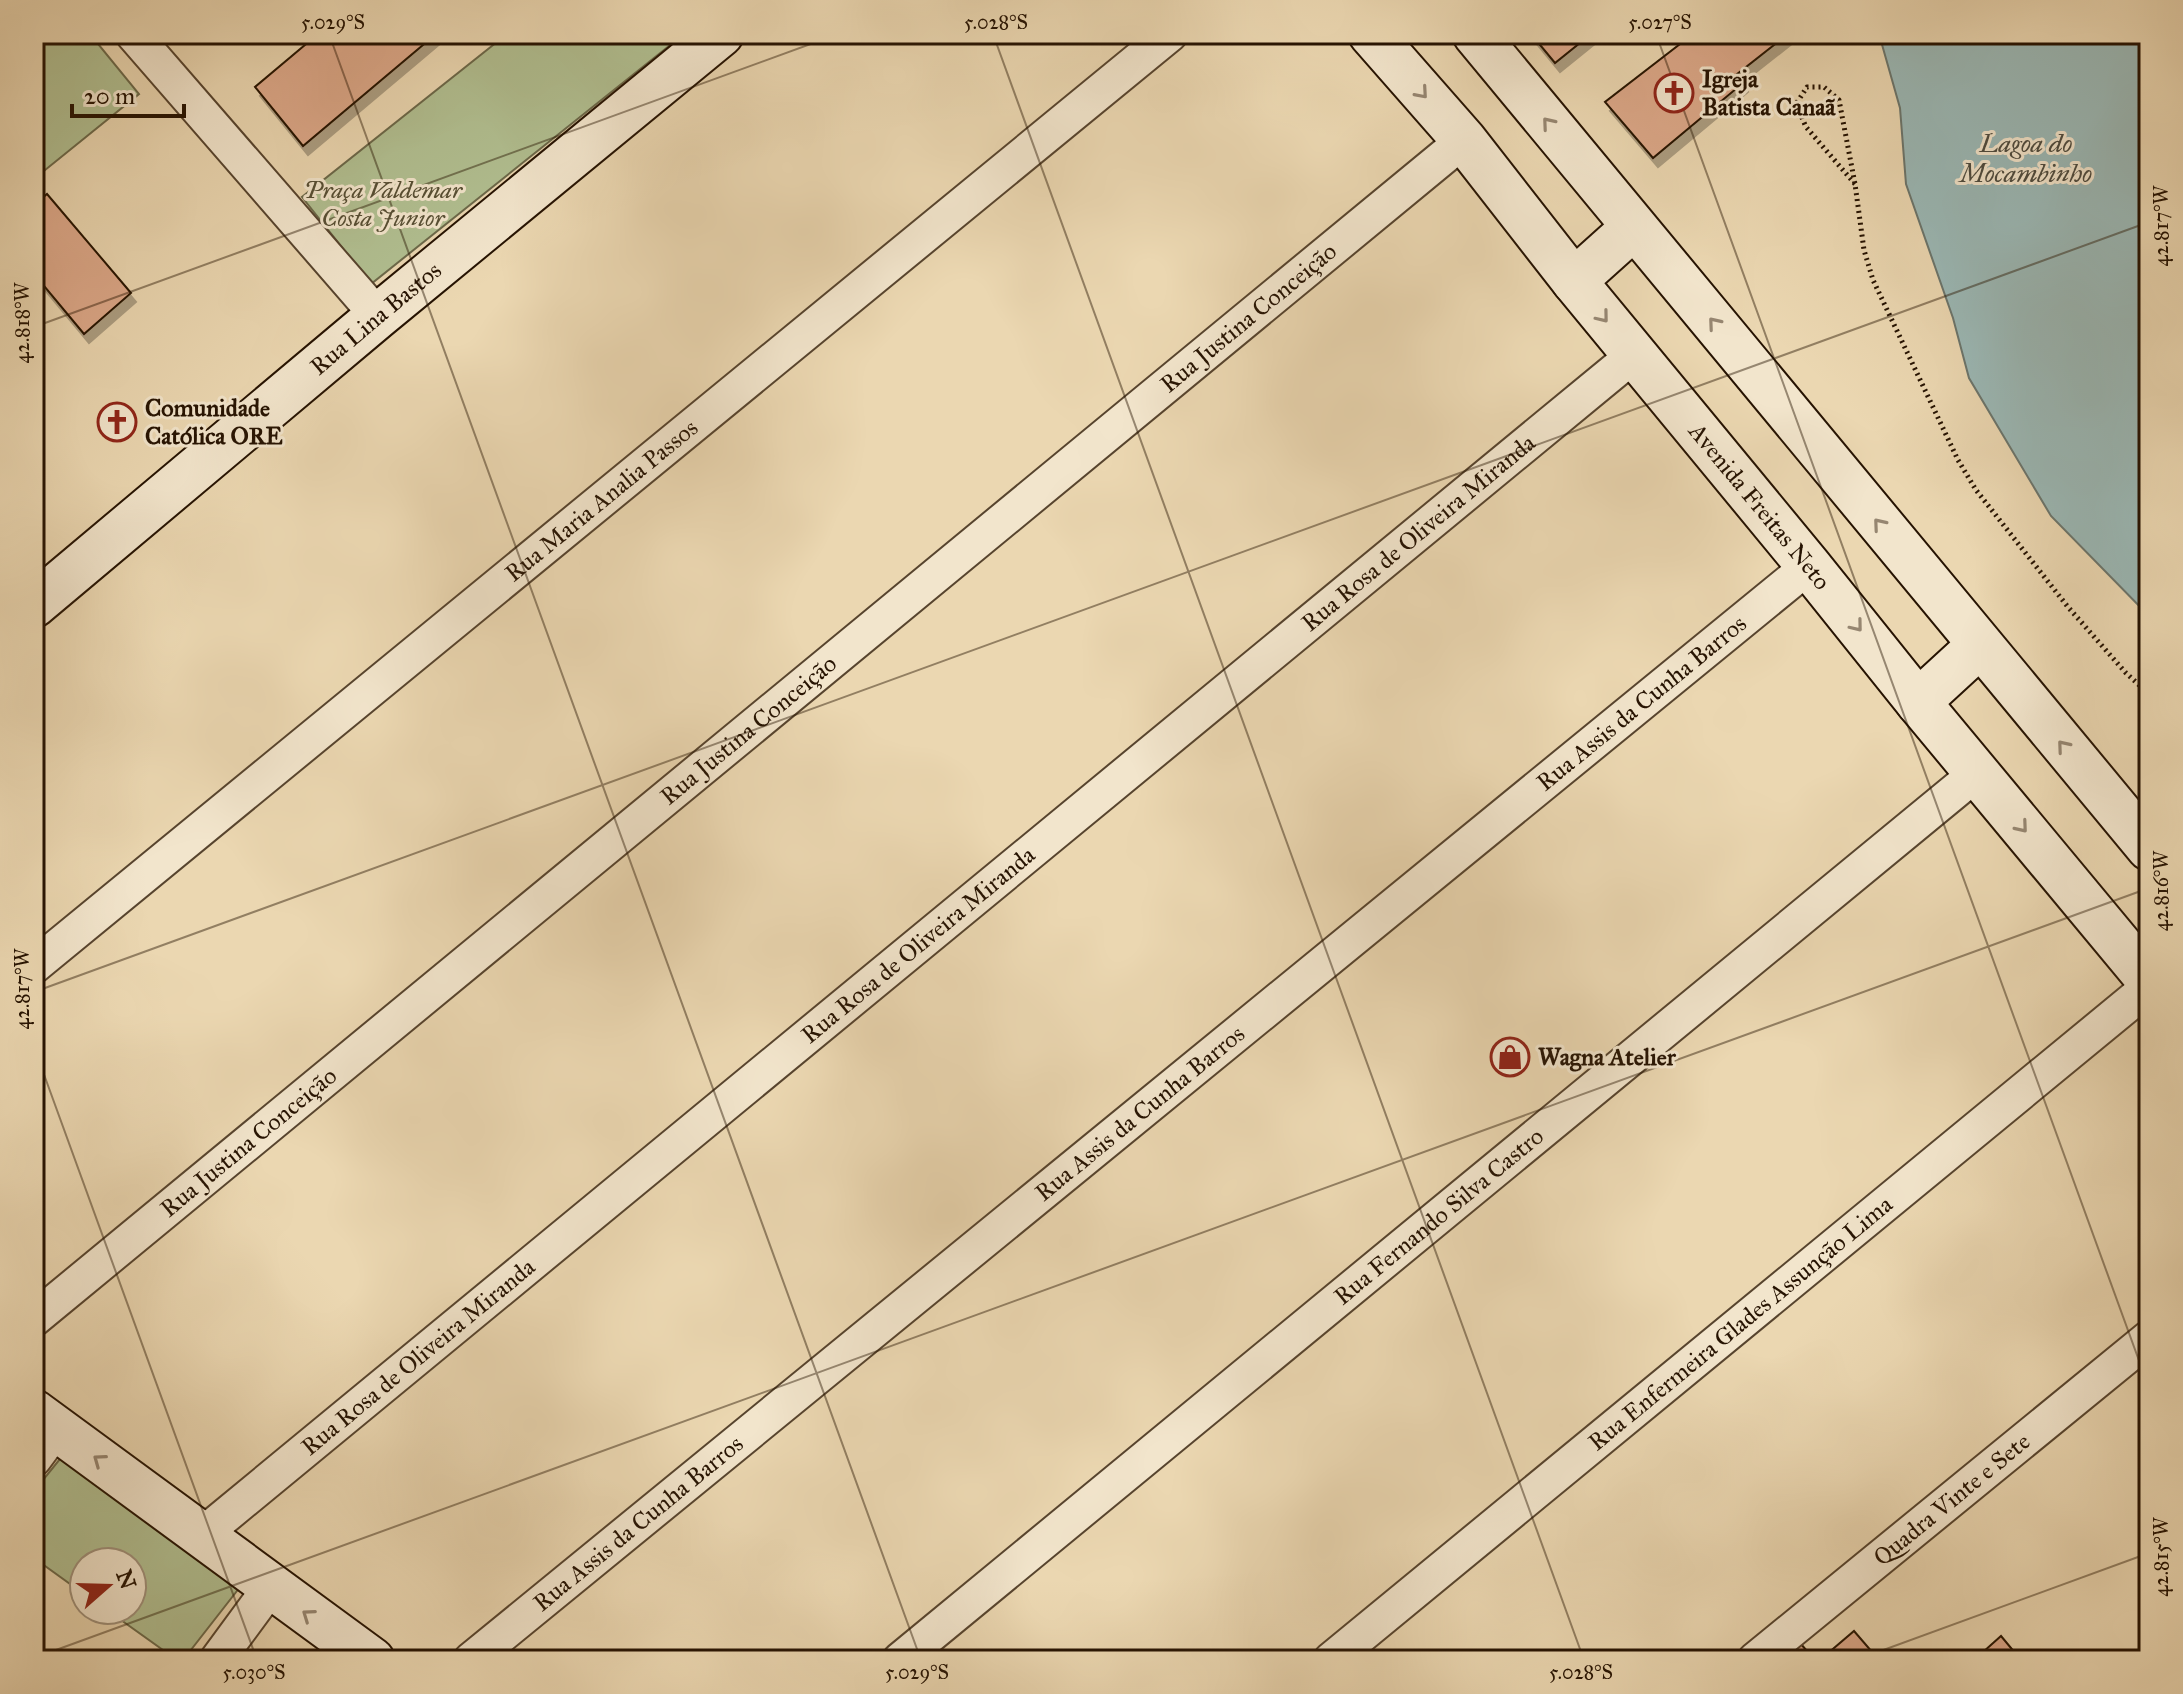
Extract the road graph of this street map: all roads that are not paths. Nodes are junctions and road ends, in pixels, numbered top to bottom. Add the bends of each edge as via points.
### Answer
1 (133, 34) edge
2 (721, 34) edge
3 (1170, 34) edge
4 (1371, 34) edge
5 (1475, 34) edge
6 (1464, 140) junction
7 (1634, 227) junction
8 (1574, 281) junction
9 (378, 316) junction
10 (1634, 355) junction
11 (1809, 566) junction
12 (34, 605) edge
13 (1980, 645) junction
14 (1918, 702) junction
15 (1977, 773) junction
16 (2149, 848) edge
17 (34, 966) edge
18 (2149, 980) edge
19 (2149, 987) edge
20 (34, 1319) edge
21 (2149, 1338) edge
22 (42, 1433) edge
23 (202, 1535) junction
24 (270, 1588) junction
25 (217, 1660) edge
26 (372, 1660) edge
27 (471, 1660) edge
28 (900, 1660) edge
29 (1331, 1660) edge
30 (1755, 1660) edge

1 - 9 street
2 - 9 main road, Rua Lina Bastos
3 - 17 street, Rua Maria Analia Passos
4 -> 6 main road, Avenida Freitas Neto
7 -> 5 main road
6 - 8 main road, Avenida Freitas Neto
6 - 20 street, Rua Justina Conceição
7 - 8 main road
13 -> 7 main road
8 -> 10 main road, Avenida Freitas Neto
9 - 12 main road, Rua Lina Bastos
10 - 11 main road, Avenida Freitas Neto
10 - 23 street, Rua Rosa de Oliveira Miranda
11 -> 14 main road, Avenida Freitas Neto
11 - 27 street, Rua Assis da Cunha Barros
13 - 14 main road
16 -> 13 main road
14 - 15 main road, Avenida Freitas Neto
15 -> 18 main road, Avenida Freitas Neto
15 - 28 street, Rua Fernando Silva Castro
19 - 29 street, Rua Enfermeira Glades Assunção Lima
21 - 30 street, Quadra Vinte e Sete
23 -> 22 main road
23 - 24 main road
24 - 25 street
26 -> 24 main road

